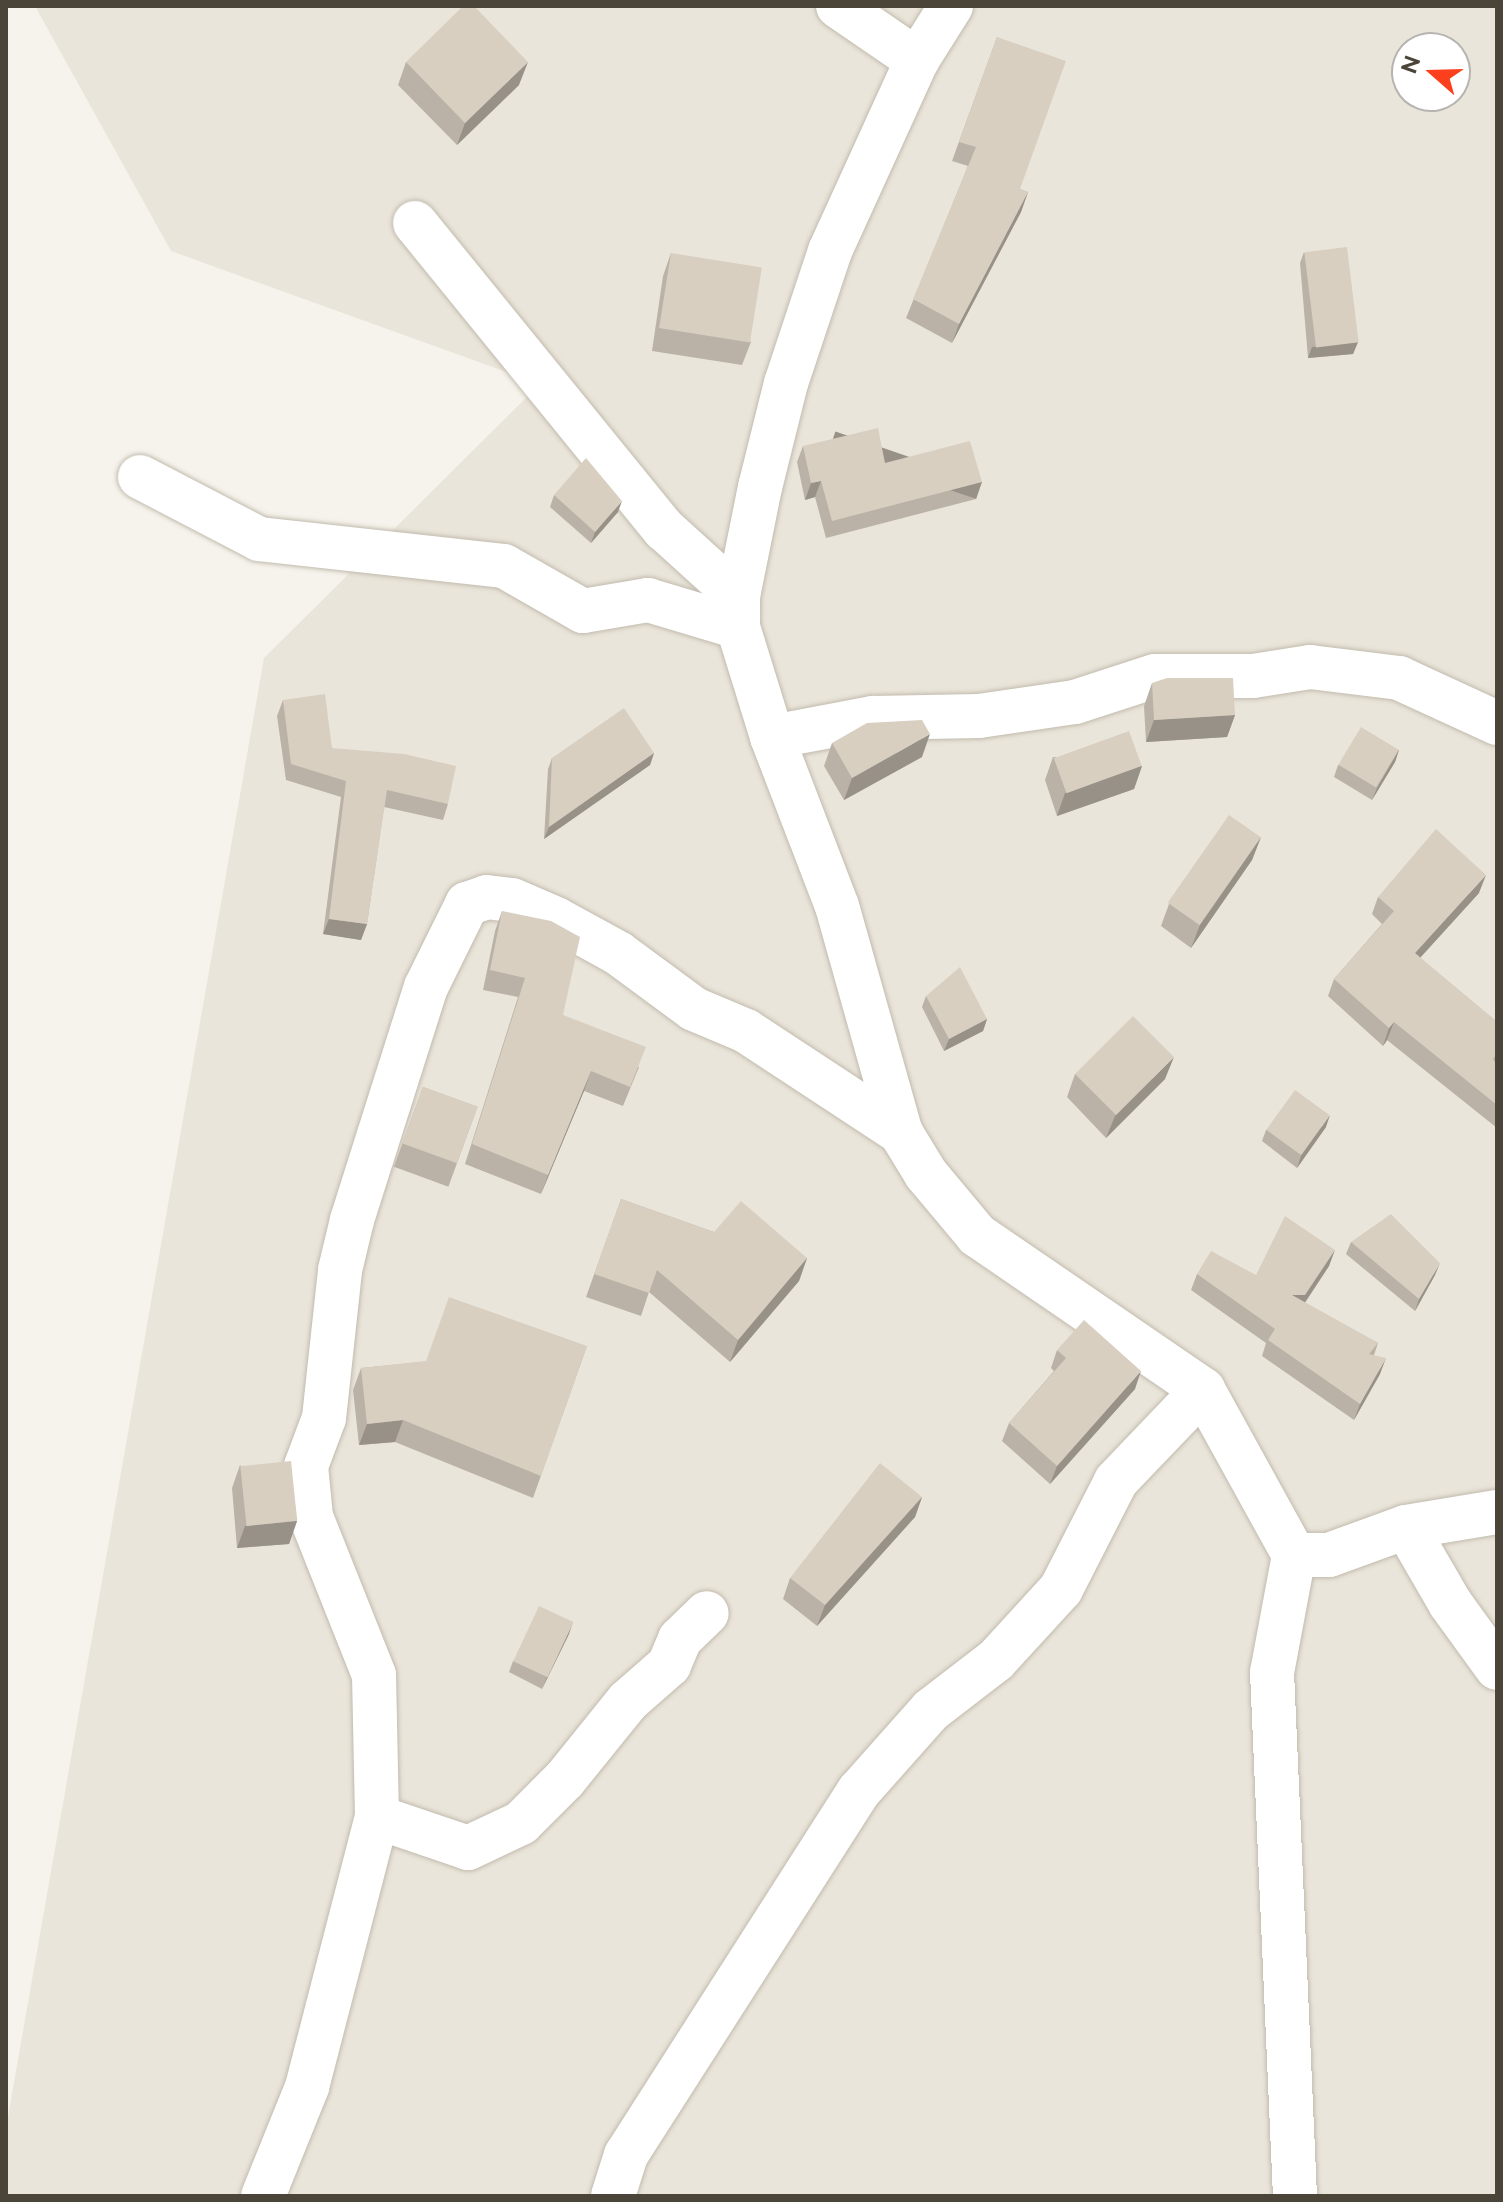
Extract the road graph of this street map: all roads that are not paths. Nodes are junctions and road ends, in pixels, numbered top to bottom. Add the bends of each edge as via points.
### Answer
1 (838, 6) edge
2 (951, 6) edge
3 (917, 60) junction
4 (415, 223) dead end
5 (140, 477) dead end
6 (738, 612) junction
7 (1497, 723) edge
8 (772, 737) junction
9 (901, 1133) junction
10 (1203, 1390) junction
11 (1497, 1512) edge
12 (1406, 1527) junction
13 (1294, 1555) junction
14 (707, 1613) dead end
15 (1497, 1668) edge
16 (377, 1817) junction
17 (263, 2196) edge
18 (613, 2196) edge
19 (1295, 2196) edge

1 - 3 street
2 - 3 street
3 - 6 street via 830,251 786,383
4 - 6 street
5 - 6 street via 259,539 504,566 583,611 648,600
6 - 8 street
7 - 8 street via 1399,678 1310,667 1253,676 1155,676 1075,702 979,716 873,718
8 - 9 street via 837,906
9 - 10 street via 926,1174 977,1235
9 - 16 street via 746,1031 694,1009 618,953 556,919 512,900 487,897 467,904 426,987 352,1220 340,1270 324,1418 306,1466 311,1517 374,1675
10 - 13 street
10 - 18 street via 1116,1481 1061,1589 996,1660 920,1721 859,1791 626,2155
11 - 12 street
12 - 13 street via 1329,1555
12 - 15 street
13 - 19 street via 1272,1672
14 - 16 street via 680,1639 669,1665 628,1701 521,1823 468,1848
16 - 17 street via 307,2087

